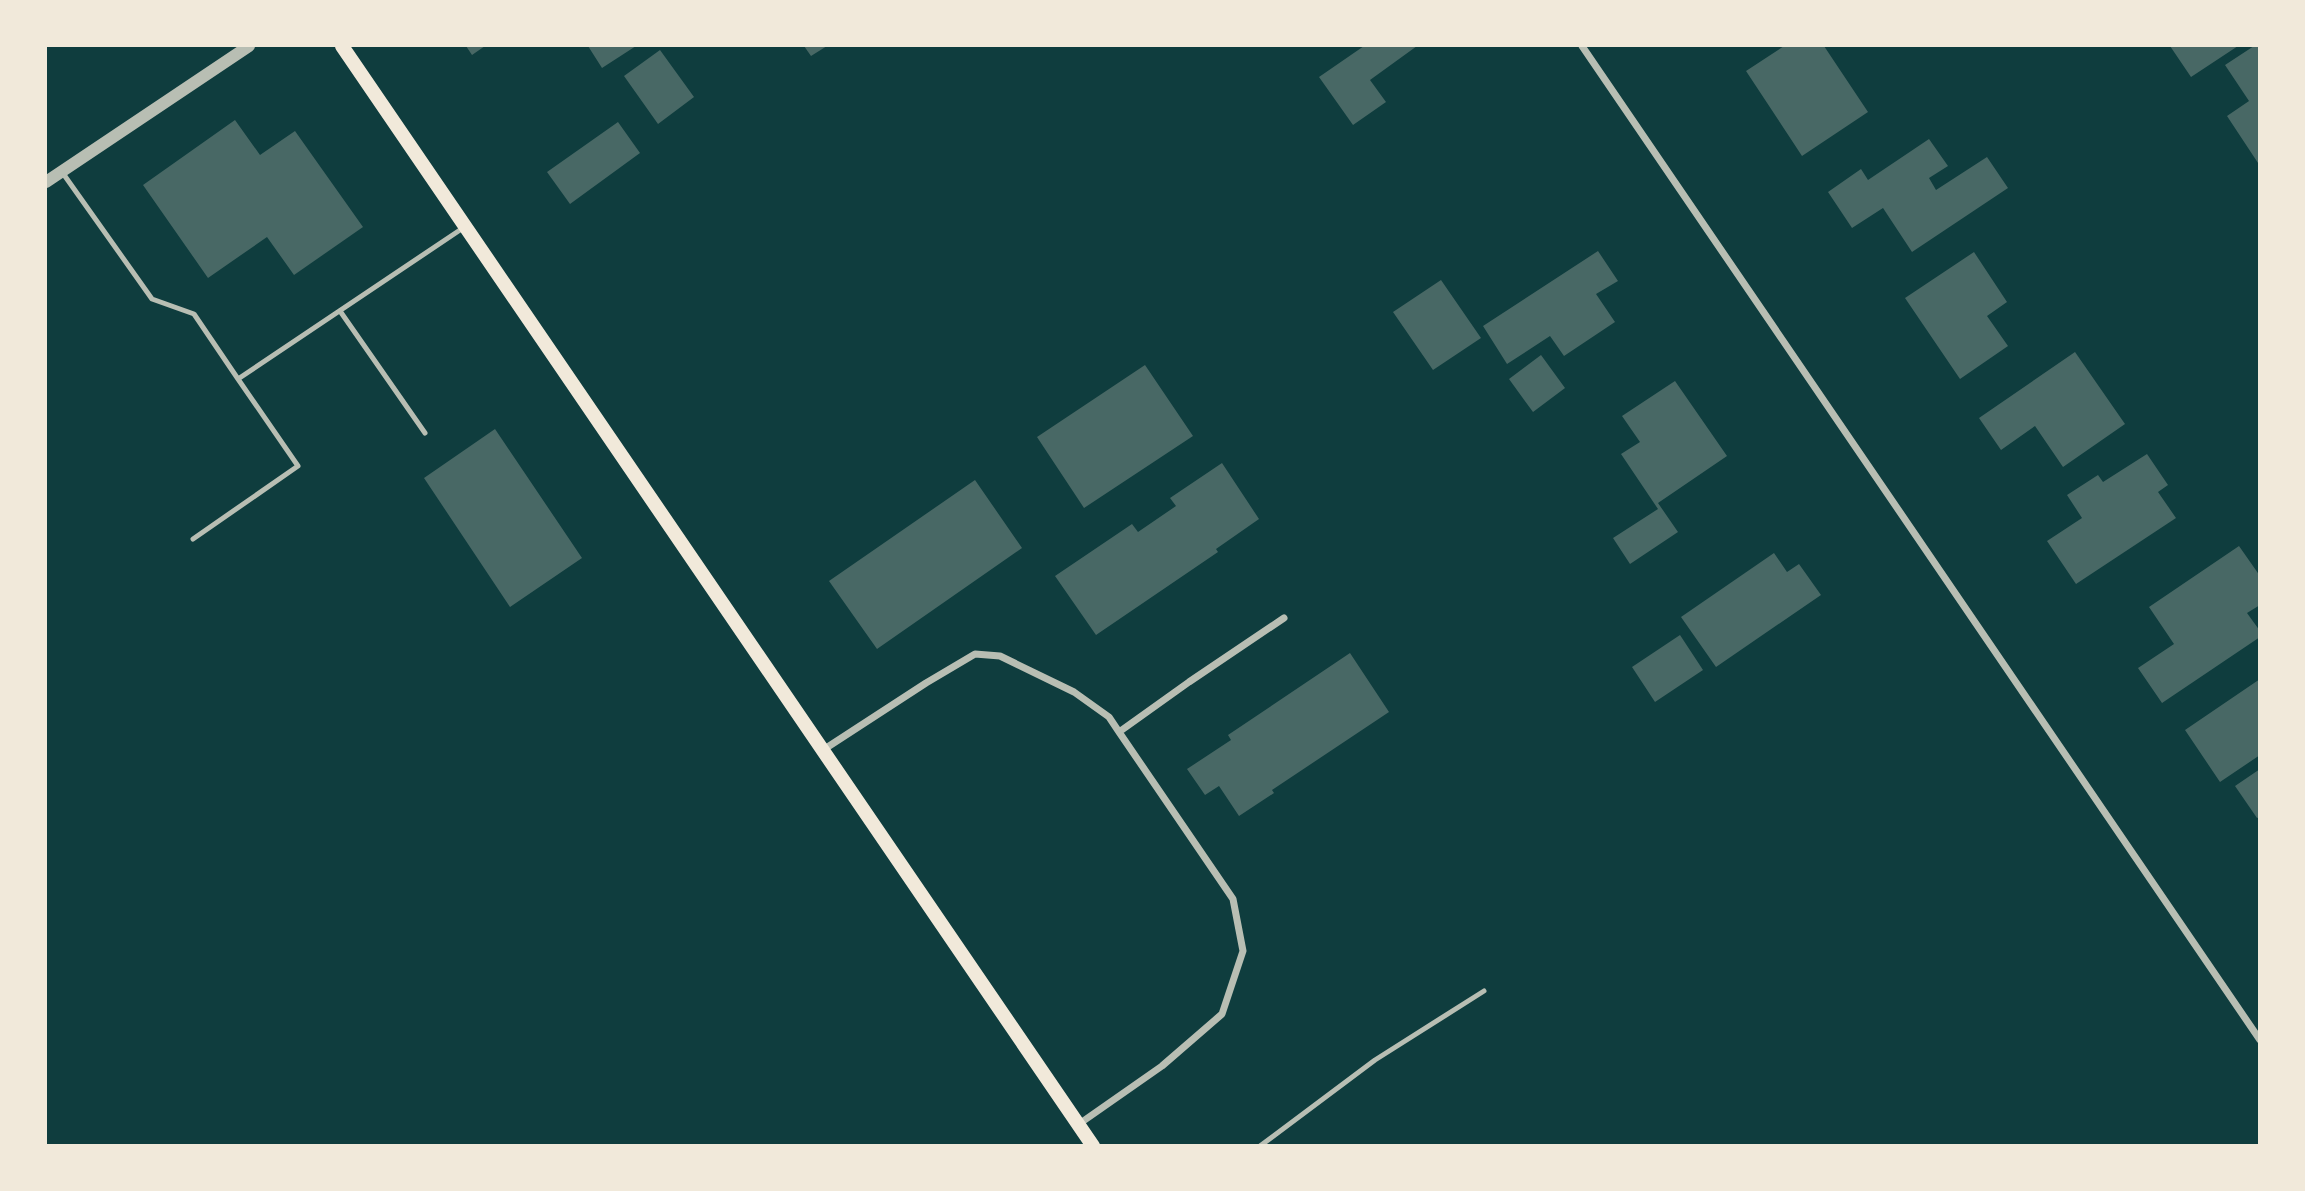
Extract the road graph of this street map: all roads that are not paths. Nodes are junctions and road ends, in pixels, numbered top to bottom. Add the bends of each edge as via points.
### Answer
1 (249, 46) edge
2 (342, 46) edge
3 (1582, 46) edge
4 (62, 171) junction
5 (46, 182) edge
6 (466, 227) junction
7 (340, 311) junction
8 (238, 379) junction
9 (425, 433) dead end
10 (193, 539) dead end
11 (1284, 618) dead end
12 (1119, 732) junction
13 (823, 750) junction
14 (1484, 991) dead end
15 (2259, 1040) edge
16 (1078, 1125) junction
17 (1093, 1146) edge
18 (1260, 1146) edge

1 - 4 street
2 - 6 main road
3 - 15 street
4 - 5 street
4 - 8 lane via 152,299 194,314
6 - 7 lane
6 - 13 main road
7 - 8 lane
7 - 9 lane
8 - 10 lane via 298,466
11 - 12 street
12 - 13 street via 1109,717 1074,692 1000,656 975,654
12 - 16 street via 1233,900 1243,951 1222,1014 1163,1066
13 - 16 main road
14 - 18 lane via 1375,1060
16 - 17 main road

